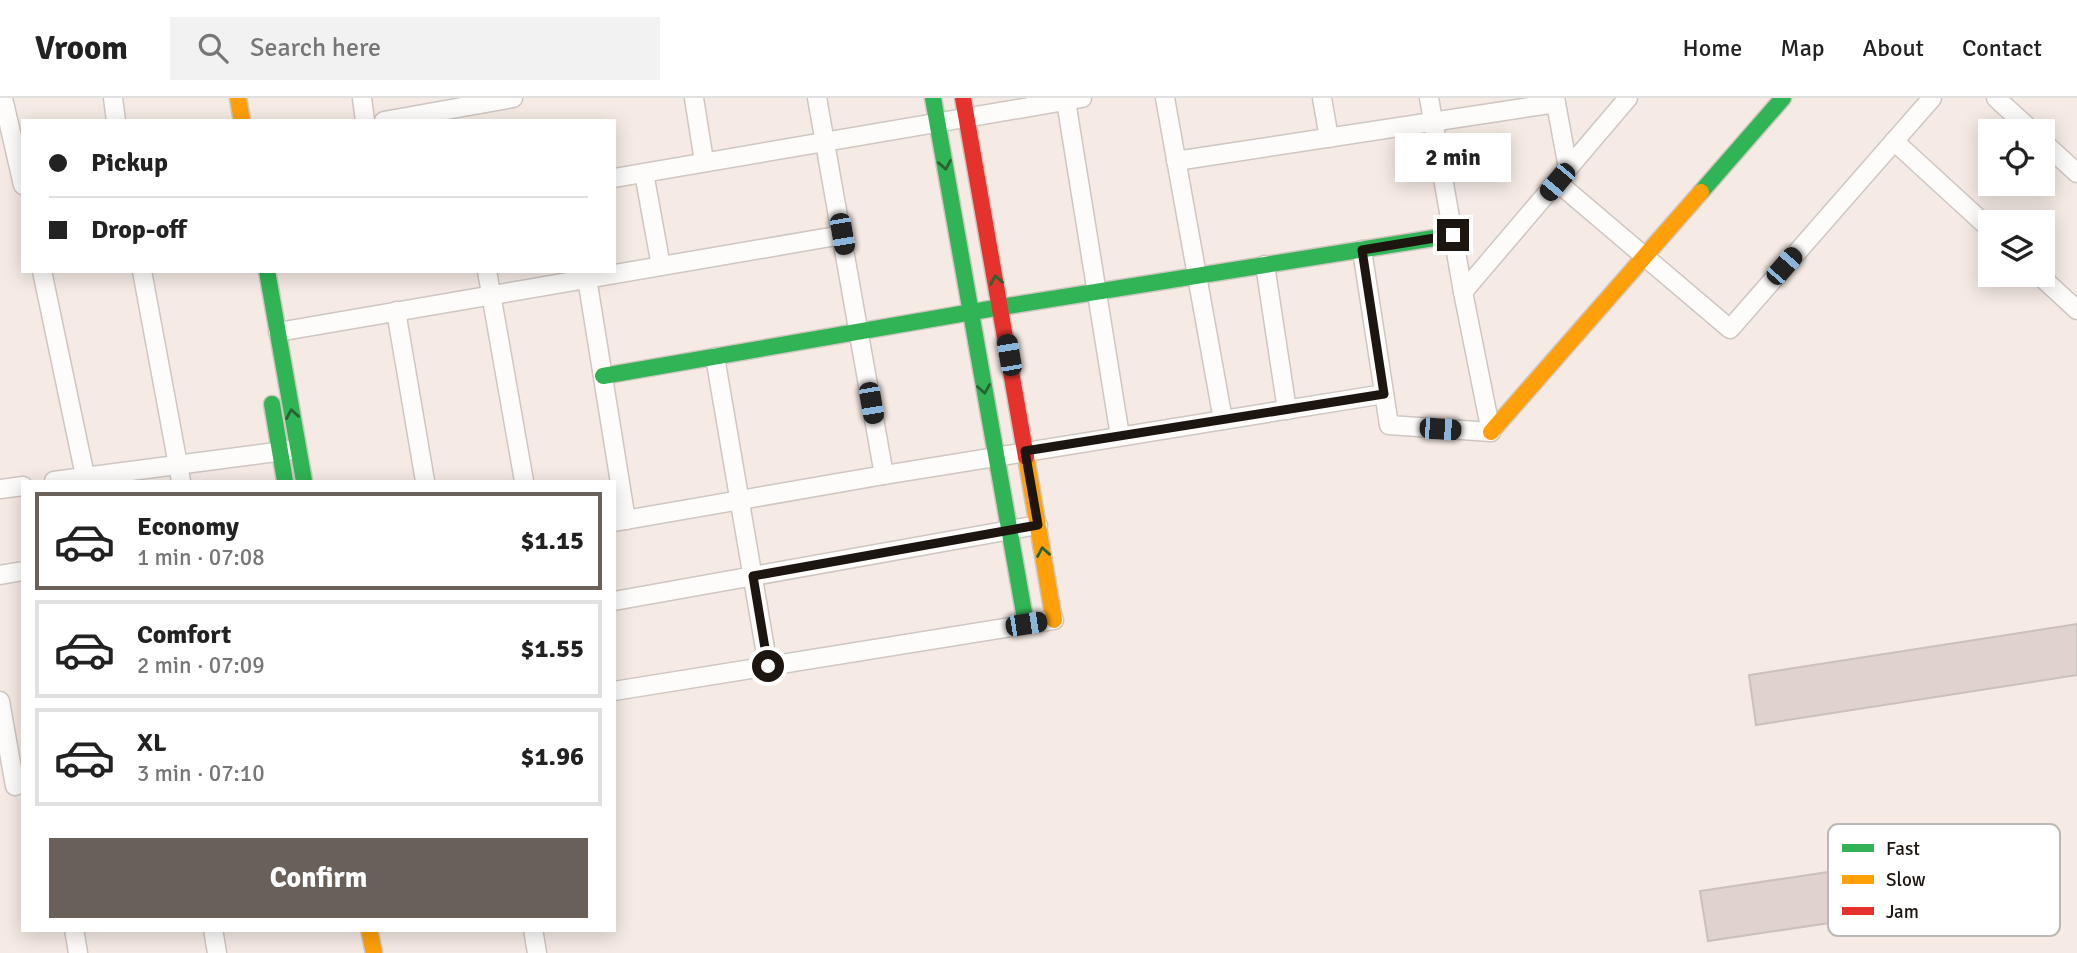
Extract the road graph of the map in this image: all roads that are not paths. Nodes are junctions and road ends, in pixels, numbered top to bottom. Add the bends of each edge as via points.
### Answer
1 (3, 98) edge
2 (113, 98) edge
3 (221, 98) edge
4 (238, 98) edge
5 (362, 98) edge
6 (513, 98) edge
7 (694, 98) edge
8 (817, 98) edge
9 (933, 98) edge
10 (963, 98) edge
11 (1165, 98) edge
12 (1322, 98) edge
13 (1429, 98) edge
14 (1628, 98) edge
15 (1783, 98) edge
16 (1931, 98) edge
17 (1996, 98) edge
18 (1074, 99) edge
19 (479, 101) edge
20 (1555, 101) edge
21 (967, 117) junction
22 (116, 119) edge
23 (225, 119) edge
24 (242, 119) edge
25 (365, 119) edge
26 (394, 119) edge
27 (2019, 119) edge
28 (937, 122) junction
29 (1434, 122) junction
30 (1329, 138) junction
31 (825, 141) junction
32 (1894, 141) junction
33 (2055, 153) edge
34 (704, 161) junction
35 (1175, 161) junction
36 (645, 173) junction
37 (2077, 173) edge
38 (1563, 175) junction
39 (21, 176) edge
40 (616, 178) edge
41 (1978, 218) edge
42 (842, 234) junction
43 (1453, 235) junction
44 (1362, 250) junction
45 (1646, 255) junction
46 (661, 265) junction
47 (1265, 265) junction
48 (46, 273) edge
49 (142, 273) edge
50 (251, 273) edge
51 (267, 273) edge
52 (487, 273) edge
53 (615, 273) edge
54 (616, 273) edge
55 (1197, 276) junction
56 (587, 278) junction
57 (2052, 287) edge
58 (1096, 292) junction
59 (1463, 292) junction
60 (491, 295) junction
61 (1001, 307) junction
62 (257, 310) dead end
63 (2077, 310) edge
64 (396, 311) junction
65 (972, 312) junction
66 (278, 332) junction
67 (859, 332) junction
68 (715, 357) junction
69 (603, 376) junction
70 (269, 387) dead end
71 (1384, 394) junction
72 (1287, 410) junction
73 (1223, 420) junction
74 (1491, 432) junction
75 (1120, 436) junction
76 (298, 449) junction
77 (280, 451) junction
78 (1025, 451) junction
79 (995, 457) junction
80 (179, 472) edge
81 (884, 475) junction
82 (85, 476) junction
83 (65, 480) edge
84 (285, 480) edge
85 (304, 480) edge
86 (425, 480) edge
87 (524, 480) edge
88 (615, 480) edge
89 (21, 486) edge
90 (616, 487) edge
91 (0, 489) edge
92 (740, 500) junction
93 (620, 521) edge
94 (1038, 525) junction
95 (1011, 530) junction
96 (21, 571) edge
97 (0, 575) edge
98 (753, 576) junction
99 (616, 601) edge
100 (1054, 620) joint
101 (1026, 624) junction
102 (768, 666) junction
103 (616, 691) edge
104 (0, 701) edge
105 (12, 787) edge
106 (74, 932) edge
107 (214, 932) edge
108 (370, 932) edge
109 (534, 932) edge
110 (78, 953) edge
111 (217, 953) edge
112 (374, 953) edge
113 (537, 953) edge

1 - 39 street
2 - 22 street
3 - 23 street
4 - 24 street
5 - 25 street
6 - 19 street
7 - 34 street
8 - 31 street
9 - 28 street
10 - 21 street
11 - 35 street
12 - 30 street
13 - 29 street
14 - 38 street
15 - 45 street
16 - 32 street
17 - 27 street
18 - 21 street
18 - 58 street
19 - 26 street
20 - 29 street
20 - 38 street
21 - 28 street
61 -> 21 street
28 - 31 street
28 -> 65 street
29 - 30 street
29 - 43 street
30 - 35 street
31 - 34 street
31 - 42 street
32 - 41 street
32 - 45 street via 1730,329
33 - 37 street
34 - 36 street
35 - 55 street
36 - 40 street
36 - 46 street
38 - 45 street
38 - 59 street
42 - 46 street
42 - 67 street
43 - 44 street
43 - 59 street
44 - 47 street
44 - 71 street
45 - 74 street
46 - 54 street
47 - 55 street
47 - 72 street
48 - 82 street
49 - 80 street
50 - 62 street
51 - 66 street
52 - 60 street
53 - 56 street
55 - 58 street
55 - 73 street
56 - 60 street
56 - 69 street
57 - 63 street
58 - 61 street
58 - 75 street
59 - 74 street
60 - 64 street
60 - 87 street
61 - 65 street
61 - 78 street
64 - 66 street
64 - 86 street
65 - 67 street
65 -> 79 street
76 -> 66 street
67 - 68 street
67 - 81 street
68 - 69 street
68 - 92 street
69 - 88 street
70 - 77 street
71 - 72 street
71 - 74 street via 1389,425
72 - 73 street
73 - 75 street
75 - 78 street
76 - 77 street
76 - 85 street
77 - 80 street
77 - 84 street
78 - 79 street
78 - 94 street
79 - 81 street
79 - 95 street
80 - 82 street
81 - 92 street
82 - 83 street
89 - 91 street
90 - 93 street
92 - 93 street
92 - 98 street
94 - 95 street
100 -> 94 street
95 - 98 street
95 - 101 street
96 - 97 street
98 - 99 street
98 - 102 street
100 - 101 street
101 - 102 street
102 - 103 street
104 - 105 street
106 - 110 street
107 - 111 street
108 - 112 street
109 - 113 street

